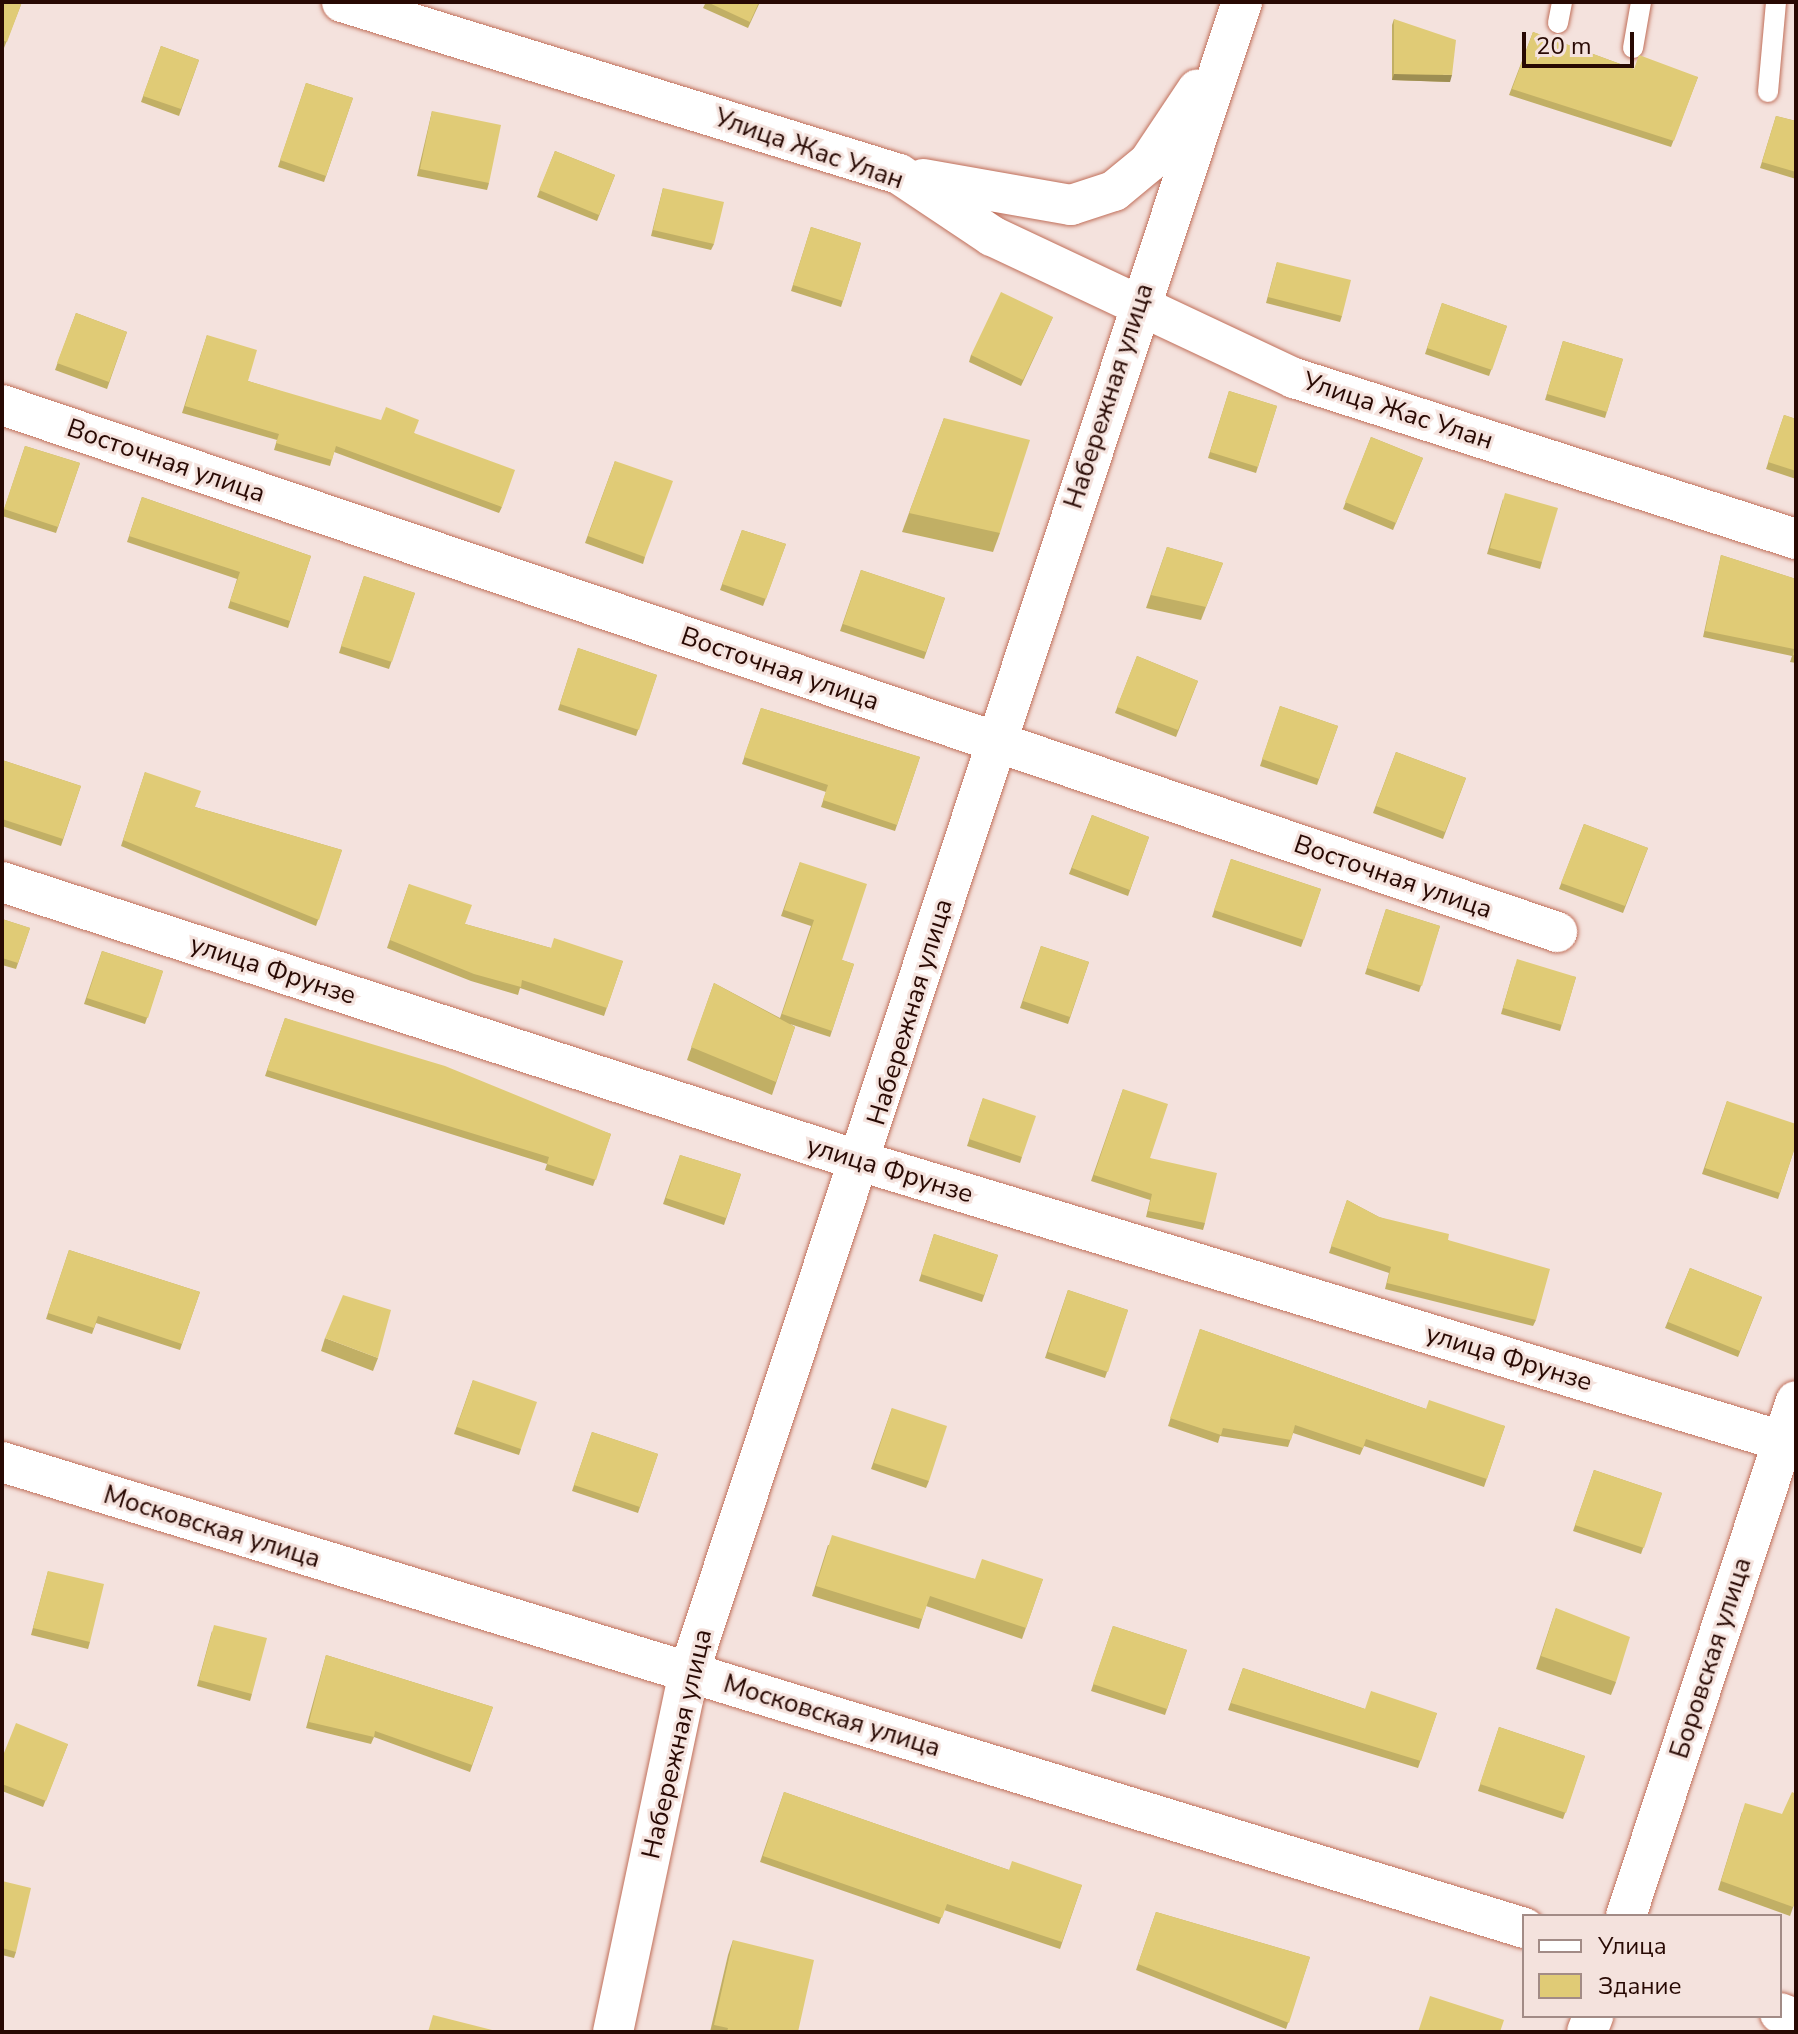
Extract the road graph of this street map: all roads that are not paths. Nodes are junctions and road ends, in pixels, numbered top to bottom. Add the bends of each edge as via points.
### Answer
1 (342, 2) edge
2 (1242, 2) edge
3 (1562, 2) edge
4 (1641, 2) edge
5 (1776, 2) edge
6 (1558, 23) dead end
7 (1226, 47) junction
8 (1633, 48) dead end
9 (1768, 92) dead end
10 (899, 174) junction
11 (1138, 305) junction
12 (2, 405) edge
13 (1796, 539) edge
14 (994, 741) junction
15 (2, 882) edge
16 (1557, 932) dead end
17 (863, 1162) junction
18 (1796, 1401) edge
19 (1782, 1441) junction
20 (2, 1462) edge
21 (689, 1672) junction
22 (1627, 1914) edge
23 (1522, 1927) edge
24 (613, 2032) edge

1 - 10 street, Улица Жас Улан
2 - 7 street, Набережная улица
3 - 6 lane
4 - 8 lane
5 - 9 lane
7 - 10 street via 1149,162 1114,191 1071,205
7 - 11 street, Набережная улица
10 - 11 street, Улица Жас Улан via 992,236
11 - 13 street, Улица Жас Улан via 1294,378
11 - 14 street, Набережная улица
12 - 14 street, Восточная улица
14 - 16 street, Восточная улица
14 - 17 street, Набережная улица
15 - 17 street, улица Фрунзе
17 - 19 street, улица Фрунзе
17 - 21 street, Набережная улица
18 - 19 street, Боровская улица
19 - 22 street, Боровская улица
20 - 21 street, Московская улица
21 - 23 street, Московская улица
21 - 24 street, Набережная улица

